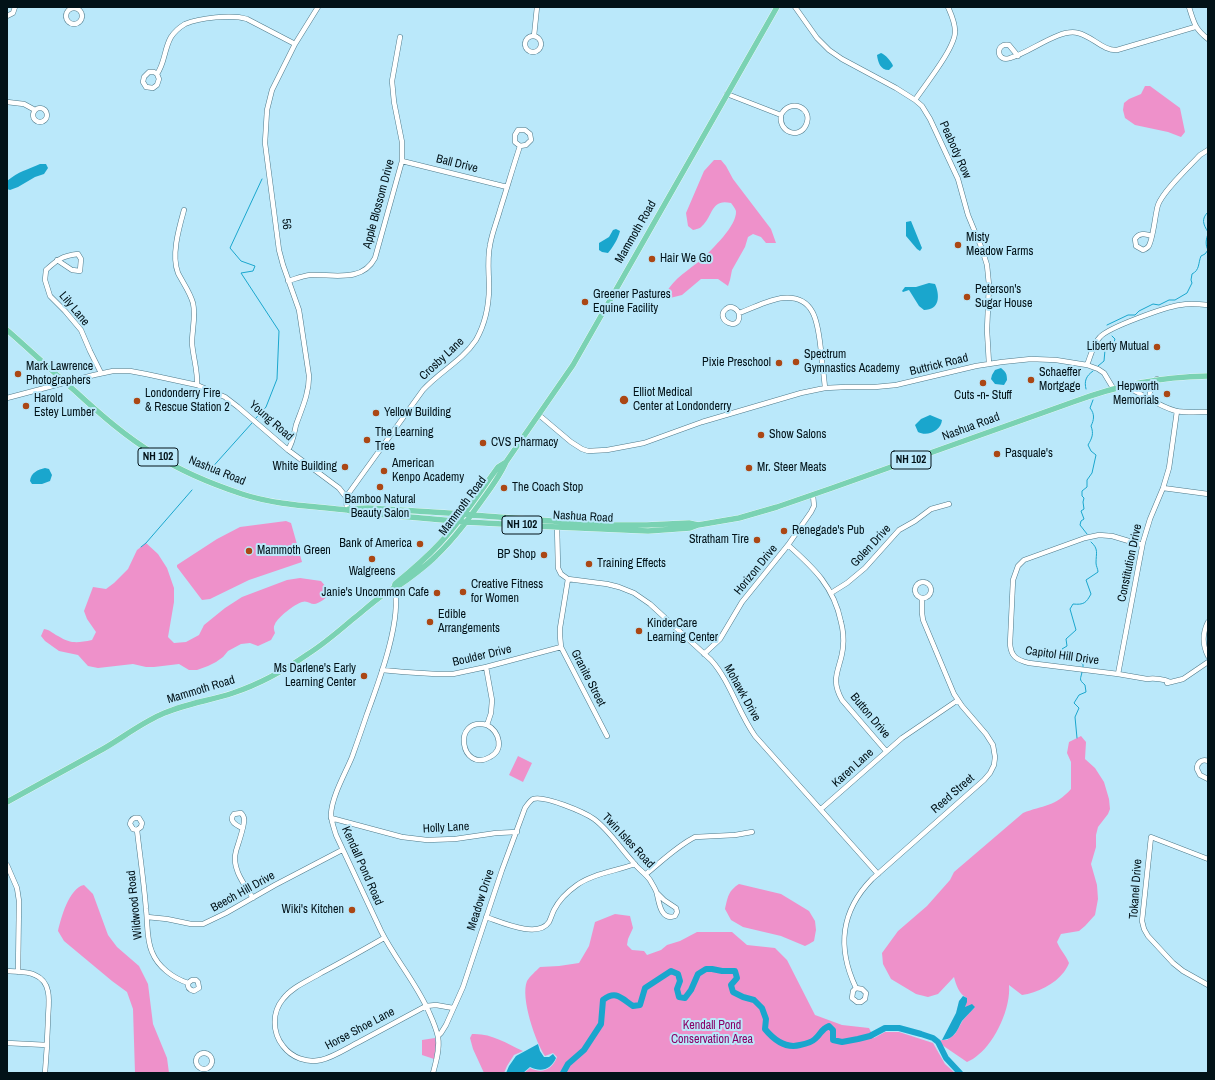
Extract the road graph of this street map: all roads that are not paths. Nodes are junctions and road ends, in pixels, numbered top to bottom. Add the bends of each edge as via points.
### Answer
1 (15, 7) edge
2 (318, 7) edge
3 (537, 7) edge
4 (777, 7) edge
5 (795, 7) edge
6 (948, 7) edge
7 (1189, 7) edge
8 (7, 16) edge
9 (1195, 27) junction
10 (534, 36) dead end
11 (400, 37) dead end
12 (1208, 39) edge
13 (295, 44) junction
14 (1018, 56) dead end
15 (157, 74) dead end
16 (727, 94) junction
17 (915, 100) junction
18 (7, 102) edge
19 (35, 110) dead end
20 (781, 115) junction
21 (520, 146) dead end
22 (1208, 150) edge
23 (402, 161) junction
24 (507, 187) junction
25 (184, 210) dead end
26 (1152, 236) dead end
27 (57, 260) junction
28 (288, 281) junction
29 (1208, 305) edge
30 (739, 313) dead end
31 (7, 330) edge
32 (989, 364) junction
33 (1087, 365) junction
34 (101, 373) junction
35 (1208, 376) edge
36 (1157, 379) junction
37 (66, 383) junction
38 (197, 385) junction
39 (1122, 386) junction
40 (825, 388) junction
41 (1113, 388) junction
42 (7, 398) edge
43 (1151, 401) junction
44 (1177, 411) junction
45 (1208, 412) edge
46 (539, 415) junction
47 (288, 450) junction
48 (506, 462) junction
49 (1163, 488) junction
50 (1208, 494) edge
51 (813, 495) junction
52 (346, 497) junction
53 (948, 504) dead end
54 (347, 510) junction
55 (464, 514) junction
56 (472, 515) junction
57 (458, 521) junction
58 (466, 522) junction
59 (557, 524) junction
60 (788, 545) junction
61 (1142, 545) junction
62 (568, 579) junction
63 (394, 588) junction
64 (831, 593) junction
65 (922, 598) dead end
66 (1208, 622) edge
67 (561, 647) junction
68 (704, 654) junction
69 (1208, 656) edge
70 (1208, 662) edge
71 (486, 667) junction
72 (382, 670) junction
73 (1118, 674) junction
74 (958, 700) junction
75 (487, 725) junction
76 (607, 736) dead end
77 (886, 751) junction
78 (1208, 761) edge
79 (1208, 779) edge
80 (532, 800) joint
81 (7, 802) edge
82 (821, 809) junction
83 (331, 818) junction
84 (242, 828) dead end
85 (136, 830) dead end
86 (517, 832) junction
87 (752, 832) dead end
88 (342, 850) junction
89 (1208, 859) edge
90 (634, 864) junction
91 (7, 865) edge
92 (646, 874) junction
93 (878, 874) junction
94 (657, 893) junction
95 (253, 898) junction
96 (147, 917) junction
97 (486, 917) junction
98 (384, 938) junction
99 (7, 971) edge
100 (18, 972) junction
101 (188, 983) dead end
102 (1208, 985) edge
103 (856, 988) dead end
104 (426, 1006) junction
105 (453, 1008) junction
106 (438, 1036) junction
107 (7, 1043) edge
108 (47, 1045) junction
109 (207, 1067) dead end
110 (45, 1073) edge
111 (210, 1073) edge
112 (433, 1073) edge

1 - 8 street via 12,14
2 - 13 street, 56
3 - 10 street
4 - 16 main road, Mammoth Road
5 - 17 street, Peabody Row via 828,50
6 - 17 street via 955,27 954,39
7 - 9 street
9 - 12 street
9 - 14 street via 1114,50 1081,34 1065,33
11 - 23 street, Apple Blossom Drive via 392,81 402,142
13 - 15 street via 243,18 230,16 198,21 182,26 172,35 163,64
13 - 28 street, 56 via 271,94 265,131 279,250
16 - 20 street
16 - 46 main road, Mammoth Road via 583,347
17 - 32 street, Peabody Row via 930,119 952,164 987,265 989,285 986,330
18 - 19 street via 24,104
20 - 20 street via 782,126 790,132 801,131 807,122 806,112 798,106 788,107
21 - 24 street, Crosby Lane
22 - 26 street via 1200,155 1162,198 1157,208
23 - 24 street, Ball Drive
23 - 28 street, Apple Blossom Drive via 377,254 371,265 361,273 353,275 311,275
24 - 52 street, Crosby Lane via 489,247 488,305 479,333 465,354 423,390
25 - 38 street via 175,260 193,306 192,343
27 - 27 street via 65,255 78,254 82,259 80,271 72,270
27 - 34 street, Lily Lane via 46,270 45,280 50,296 81,330
28 - 47 street, 56 via 300,314 309,384
29 - 33 street via 1175,306 1110,330 1101,335 1096,342
30 - 40 street via 782,298 806,304 814,315 818,327
31 - 37 main road, Nashua Road / NH 102
32 - 33 street, Buttrick Road via 1031,359
32 - 40 street, Buttrick Road via 876,388
33 - 41 street, Buttrick Road via 1104,373
34 - 37 street, Young Road
34 - 38 street, Young Road via 138,372
35 - 36 main road, Nashua Road / NH 102
36 - 39 main road, Nashua Road / NH 102
36 - 43 street via 1150,388
37 - 42 street, Young Road
37 - 54 main road, Nashua Road / NH 102 via 128,436 162,459 204,480 268,500
38 - 47 street, Young Road via 238,407
39 - 41 main road, Nashua Road / NH 102
39 - 43 street via 1138,392
40 - 46 street, Buttrick Road via 702,422 644,443 607,450 582,449
41 - 51 main road, Nashua Road / NH 102
43 - 44 street
44 - 45 street
44 - 49 street, Constitution Drive via 1171,460
46 - 48 main road, Mammoth Road
47 - 52 street, Young Road via 339,488
48 - 55 main road, Mammoth Road via 498,467
48 - 56 main road, Mammoth Road via 503,471
49 - 50 street
49 - 61 street, Constitution Drive
51 - 59 main road, Nashua Road / NH 102 via 746,516 690,528 648,531
51 - 60 street, Horizon Drive via 813,509
52 - 54 street
53 - 64 street, Golen Drive via 931,509 900,530 865,568
54 - 55 main road, Nashua Road / NH 102 via 368,508
54 - 57 main road, Nashua Road / NH 102
55 - 56 main road, Nashua Road / NH 102
55 - 57 main road, Mammoth Road
56 - 58 main road, Mammoth Road
56 - 59 main road, Nashua Road / NH 102
57 - 58 main road, Nashua Road / NH 102
57 - 63 main road, Mammoth Road via 442,542 395,584
58 - 59 main road, Nashua Road / NH 102
58 - 63 main road, Mammoth Road via 431,561
59 - 62 street via 558,568
60 - 64 street, Button Drive via 817,572
60 - 68 street, Horizon Drive via 742,602 720,639
61 - 73 street, Constitution Drive
61 - 73 street, Capitol Hill Drive via 1112,536 1085,538 1028,558 1018,566 1012,585 1010,644 1016,658 1024,662
62 - 67 street, Granite Street via 560,628
62 - 68 street, Mohawk Drive via 607,584 634,593 650,604
63 - 72 street, Kendall Pond Road via 396,611
63 - 81 main road, Mammoth Road via 288,668 244,689 161,714
64 - 77 street, Button Drive via 837,606 844,643 836,677 838,693
65 - 74 street, Reed Street via 924,624
66 - 69 street via 1203,637
67 - 71 street, Boulder Drive
67 - 76 street, Granite Street
68 - 82 street, Mohawk Drive via 720,671 750,729
70 - 73 street, Capitol Hill Drive via 1183,679 1170,682 1162,683
71 - 72 street, Boulder Drive via 447,674
71 - 75 street via 492,700
72 - 83 street, Kendall Pond Road via 332,806
74 - 77 street, Karen Lane
74 - 93 street, Reed Street via 991,741 995,757 992,769 984,780
75 - 75 street via 475,725 470,728 463,741 469,755 479,760 488,759 498,749 497,735
77 - 82 street, Karen Lane
78 - 79 street via 1201,761 1197,769 1200,775
80 - 86 street, Meadow Drive via 525,808
80 - 90 street, Twin Isles Road via 549,800 594,819
82 - 93 street, Mohawk Drive
83 - 86 street, Holly Lane via 426,840
83 - 88 street, Kendall Pond Road
84 - 95 street via 234,863
85 - 96 street, Wildwood Road
86 - 97 street, Meadow Drive
87 - 92 street via 735,836 695,837
88 - 95 street, Beech Hill Drive
88 - 98 street, Kendall Pond Road
89 - 102 street, Tokanel Drive via 1152,837 1142,921 1153,942 1173,963
90 - 92 street, Twin Isles Road
90 - 97 street via 590,878 576,886 558,903 544,927 526,929
91 - 100 street via 17,888 19,901
92 - 94 street, Twin Isles Road
93 - 103 street, Reed Street via 857,897 846,922 844,950
94 - 94 street, Twin Isles Road via 658,903 665,915 675,916 676,908
95 - 96 street, Beech Hill Drive via 204,924
96 - 101 street, Wildwood Road via 150,945 157,961 174,977
97 - 105 street, Meadow Drive
98 - 104 street, Kendall Pond Road
98 - 104 street, Horse Shoe Lane via 302,984 286,996 278,1006 275,1018 280,1042 288,1052 299,1058 311,1061 324,1059
99 - 100 street
100 - 108 street via 40,978 48,989
104 - 105 street
104 - 106 street, Kendall Pond Road
105 - 106 street, Meadow Drive
106 - 112 street, Kendall Pond Road
107 - 108 street
108 - 110 street
109 - 111 street

